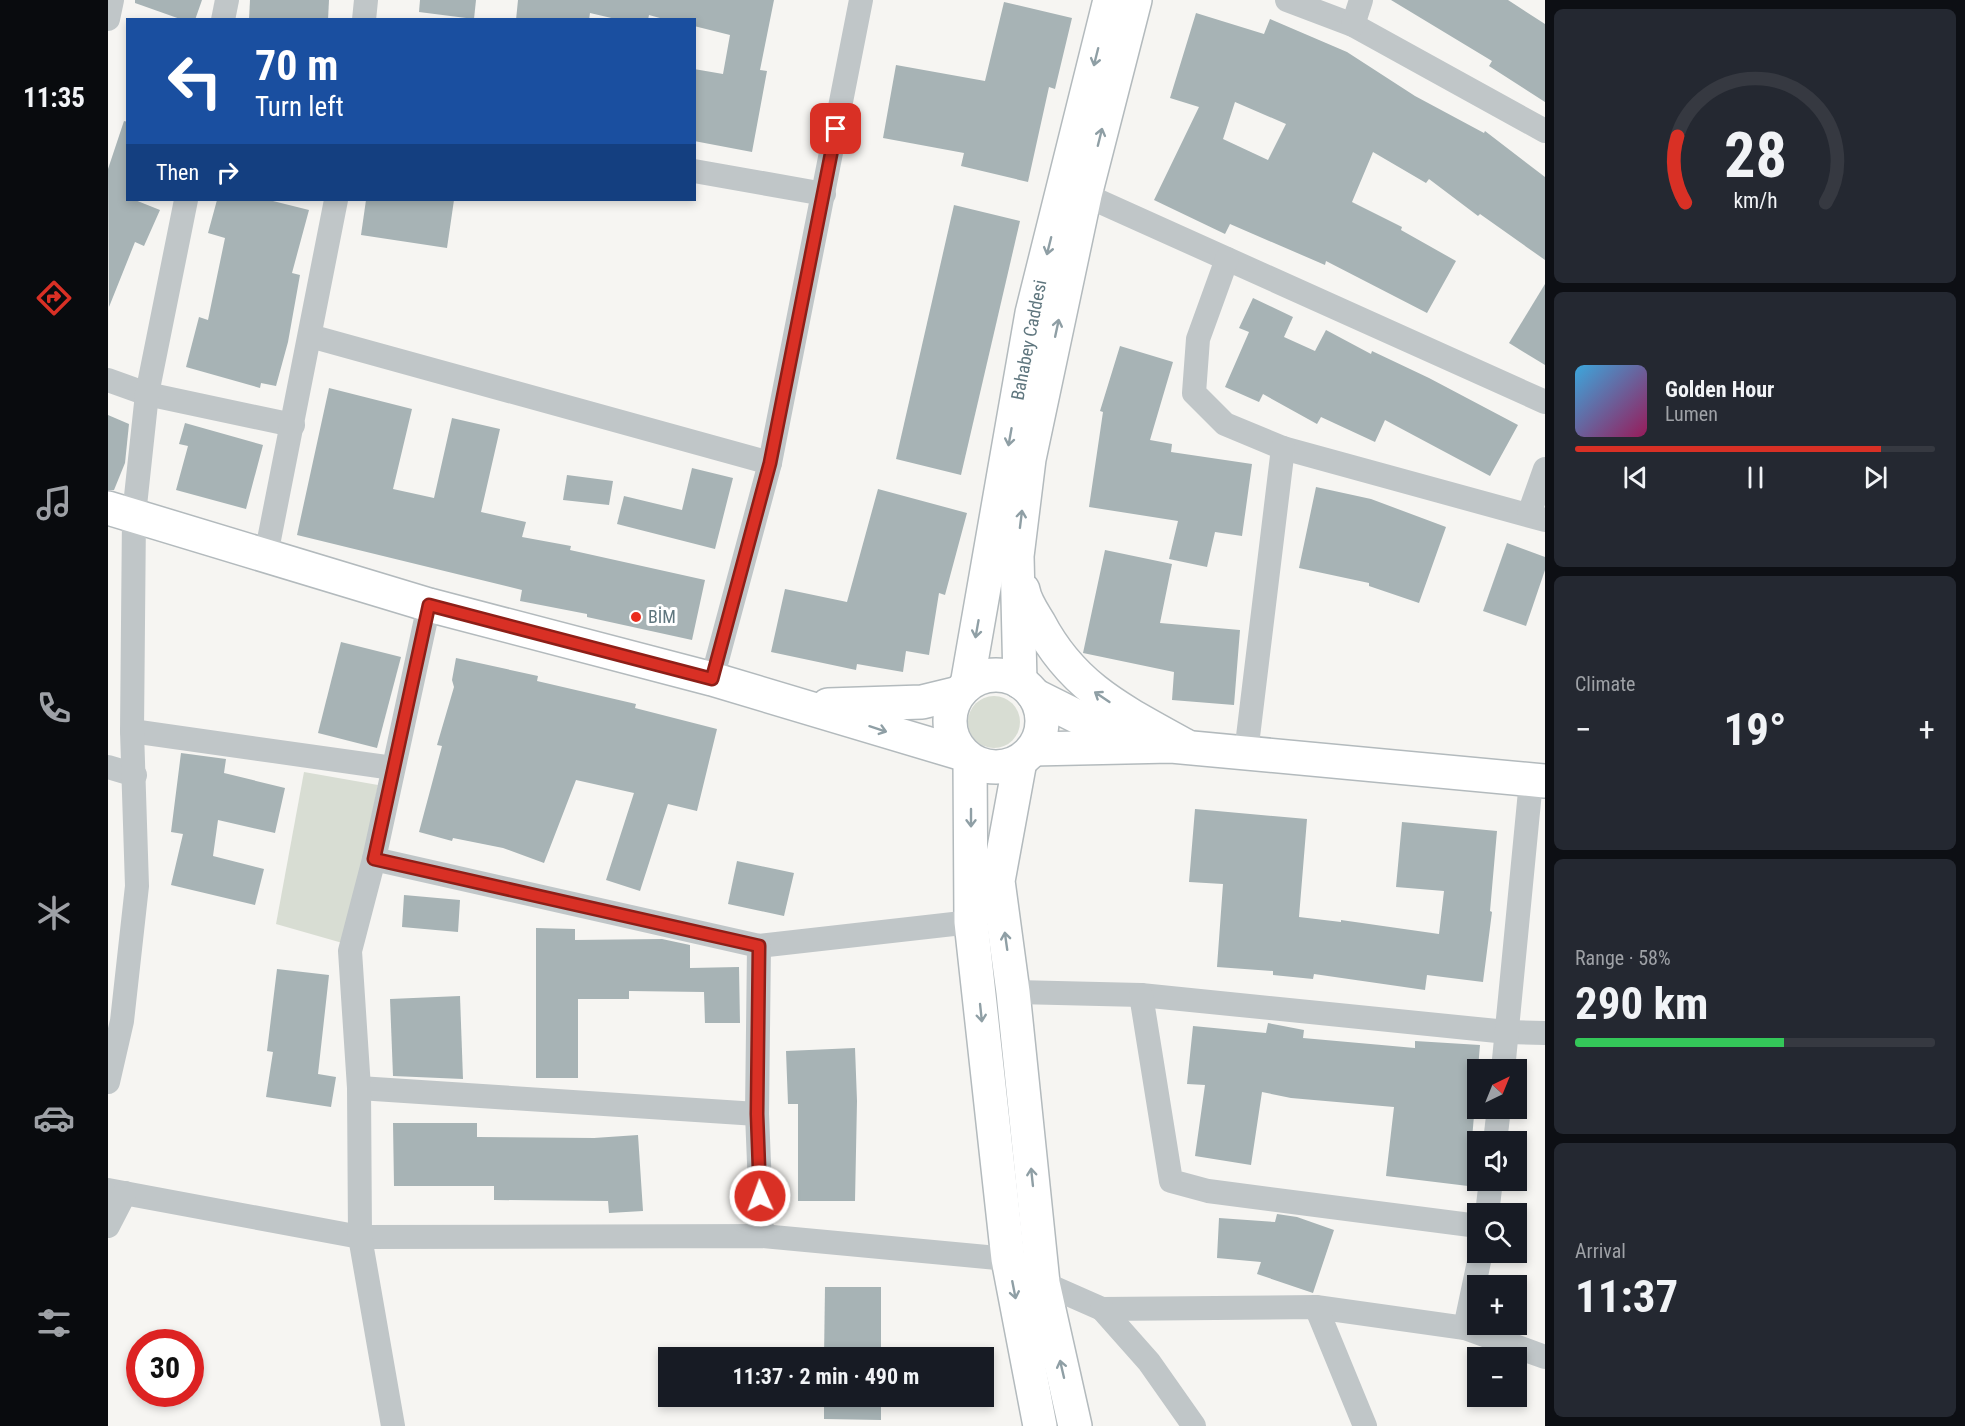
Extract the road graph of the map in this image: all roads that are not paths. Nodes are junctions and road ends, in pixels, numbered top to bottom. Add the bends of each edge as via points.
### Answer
1 (112, 0) edge
2 (226, 0) edge
3 (366, 0) edge
4 (861, 0) edge
5 (1110, 0) edge
6 (1135, 0) edge
7 (1287, 0) edge
8 (1361, 0) edge
9 (223, 18) edge
10 (364, 18) edge
11 (108, 19) edge
12 (1353, 25) junction
13 (1545, 131) edge
14 (696, 171) edge
15 (824, 194) junction
16 (1085, 195) junction
17 (186, 201) edge
18 (336, 201) edge
19 (1227, 259) junction
20 (310, 336) junction
21 (108, 380) edge
22 (147, 394) junction
23 (1545, 402) edge
24 (292, 425) junction
25 (1284, 448) junction
26 (770, 463) junction
27 (1545, 469) edge
28 (121, 512) edge
29 (1537, 517) edge
30 (266, 555) junction
31 (1017, 556) junction
32 (429, 605) junction
33 (712, 679) junction
34 (1027, 688) junction
35 (963, 689) junction
36 (802, 705) junction
37 (132, 731) junction
38 (1179, 747) junction
39 (1246, 753) junction
40 (1026, 755) junction
41 (967, 757) junction
42 (108, 767) edge
43 (393, 768) junction
44 (135, 775) junction
45 (1538, 781) edge
46 (374, 859) junction
47 (971, 922) junction
48 (759, 946) junction
49 (1013, 992) junction
50 (1141, 995) junction
51 (1507, 1032) junction
52 (1545, 1033) edge
53 (1504, 1059) edge
54 (108, 1082) edge
55 (359, 1088) junction
56 (757, 1114) junction
57 (117, 1191) edge
58 (1467, 1225) edge
59 (108, 1226) edge
60 (762, 1236) junction
61 (360, 1237) junction
62 (1008, 1259) junction
63 (1478, 1263) edge
64 (1043, 1283) junction
65 (1316, 1307) junction
66 (1102, 1309) junction
67 (1465, 1328) junction
68 (1545, 1357) edge
69 (393, 1426) edge
70 (1040, 1426) edge
71 (1075, 1426) edge
72 (1194, 1426) edge
73 (1365, 1426) edge

1 - 11 street
2 - 9 street
3 - 10 street
4 - 15 street
5 -> 35 street, Bahabey Caddesi via 1032,313
16 -> 6 street, Bahabey Caddesi
7 - 12 street
8 - 12 street
12 - 13 street
14 - 15 street
15 - 26 street
16 - 19 street
31 -> 16 street, Bahabey Caddesi via 1029,459
17 - 22 street
18 - 20 street
19 - 23 street
19 - 25 street via 1198,339 1194,393 1225,424
20 - 24 street
20 - 26 street
21 - 22 street
22 - 24 street
22 - 28 street
24 - 30 street
25 - 29 street
25 - 39 street
26 - 33 street
27 - 29 street
28 - 30 street
28 - 37 street
30 - 32 street
31 - 34 street, Bahabey Caddesi
38 -> 31 street via 1087,687 1062,660 1024,596
32 - 33 street
32 - 43 street
33 - 36 street
34 - 35 street via 993,675 979,678
34 - 38 street via 1089,723
34 - 40 street via 1042,722 1040,736
35 - 36 street via 922,702
35 - 41 street via 952,704 950,724 955,744
36 -> 41 street
37 - 43 street
37 - 44 street
38 - 39 street
38 - 40 street
39 - 45 street
40 - 41 street via 995,768
49 -> 40 street via 998,881
41 -> 47 street
42 - 44 street
43 - 46 street
44 - 54 street via 137,886 122,1021
45 - 51 street
46 - 48 street
46 - 55 street via 350,951
47 - 48 street
47 -> 62 street
48 - 56 street
49 - 50 street
64 -> 49 street
50 - 51 street
50 - 58 street via 1171,1181 1208,1191
51 - 52 street
51 - 53 street
55 - 56 street
55 - 61 street
56 - 60 street
57 - 59 street
57 - 61 street
60 - 61 street
60 - 62 street
61 - 69 street
62 -> 70 street
63 - 67 street
64 - 66 street
71 -> 64 street
65 - 66 street
65 - 67 street
65 - 73 street
66 - 72 street via 1149,1362
67 - 68 street

